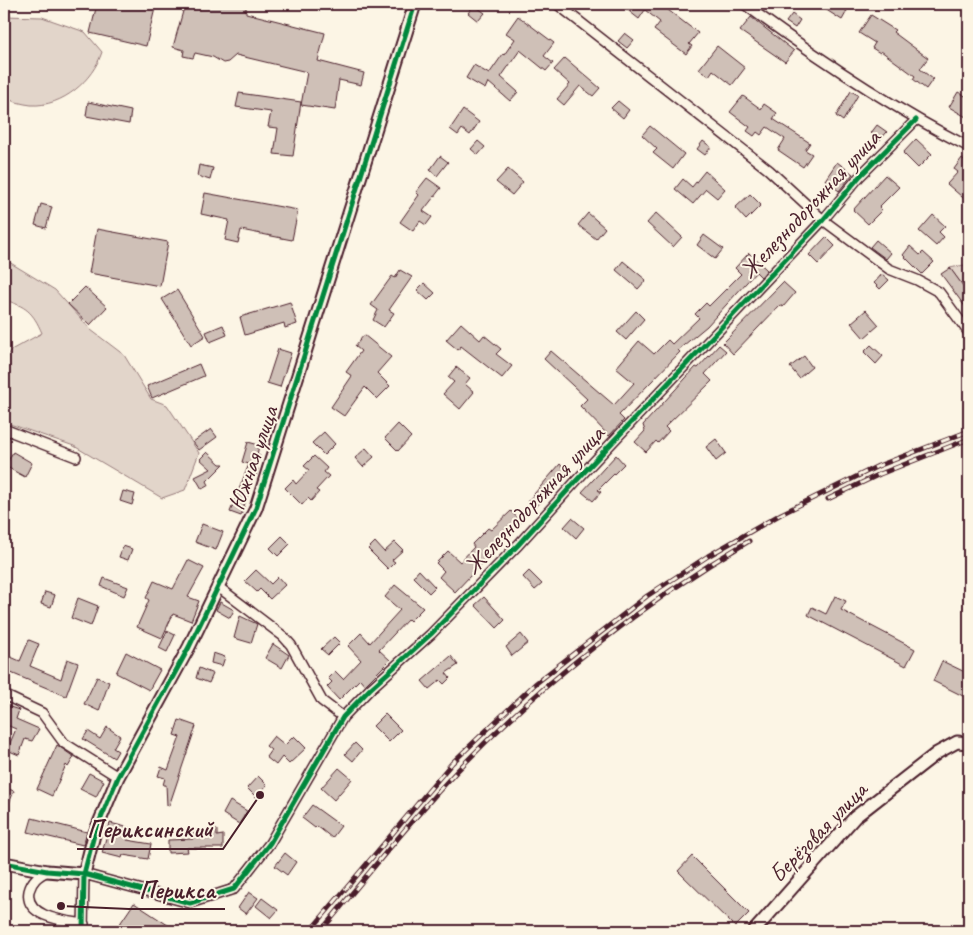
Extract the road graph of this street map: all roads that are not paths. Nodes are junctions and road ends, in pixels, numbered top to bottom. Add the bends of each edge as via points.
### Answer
1 (415, 4) edge
2 (557, 4) edge
3 (744, 4) edge
4 (916, 120) junction
5 (969, 147) edge
6 (823, 220) junction
7 (969, 333) edge
8 (4, 429) edge
9 (76, 457) dead end
10 (217, 586) junction
11 (4, 694) edge
12 (343, 717) junction
13 (969, 743) edge
14 (118, 777) junction
15 (4, 863) edge
16 (47, 871) junction
17 (84, 874) junction
18 (84, 928) edge
19 (754, 931) edge

1 - 10 street, Южная улица via 256,508
2 - 6 street via 768,170
3 - 4 street
4 - 5 street
4 - 6 street, Железнодорожная улица via 860,176
6 - 7 street via 889,270 939,292
6 - 12 street, Железнодорожная улица via 518,545
8 - 9 street
10 - 12 street via 291,645 322,701
10 - 14 street, Южная улица via 189,646
11 - 14 street via 42,713 64,743
12 - 17 street, Железнодорожная улица via 270,843 234,889 190,902
13 - 19 street, Берёзовая улица via 957,742 937,753 855,817
14 - 17 street, Южная улица via 94,835
15 - 16 street
16 - 17 street
16 - 18 street via 36,877 30,886 28,895 34,908
17 - 18 street

